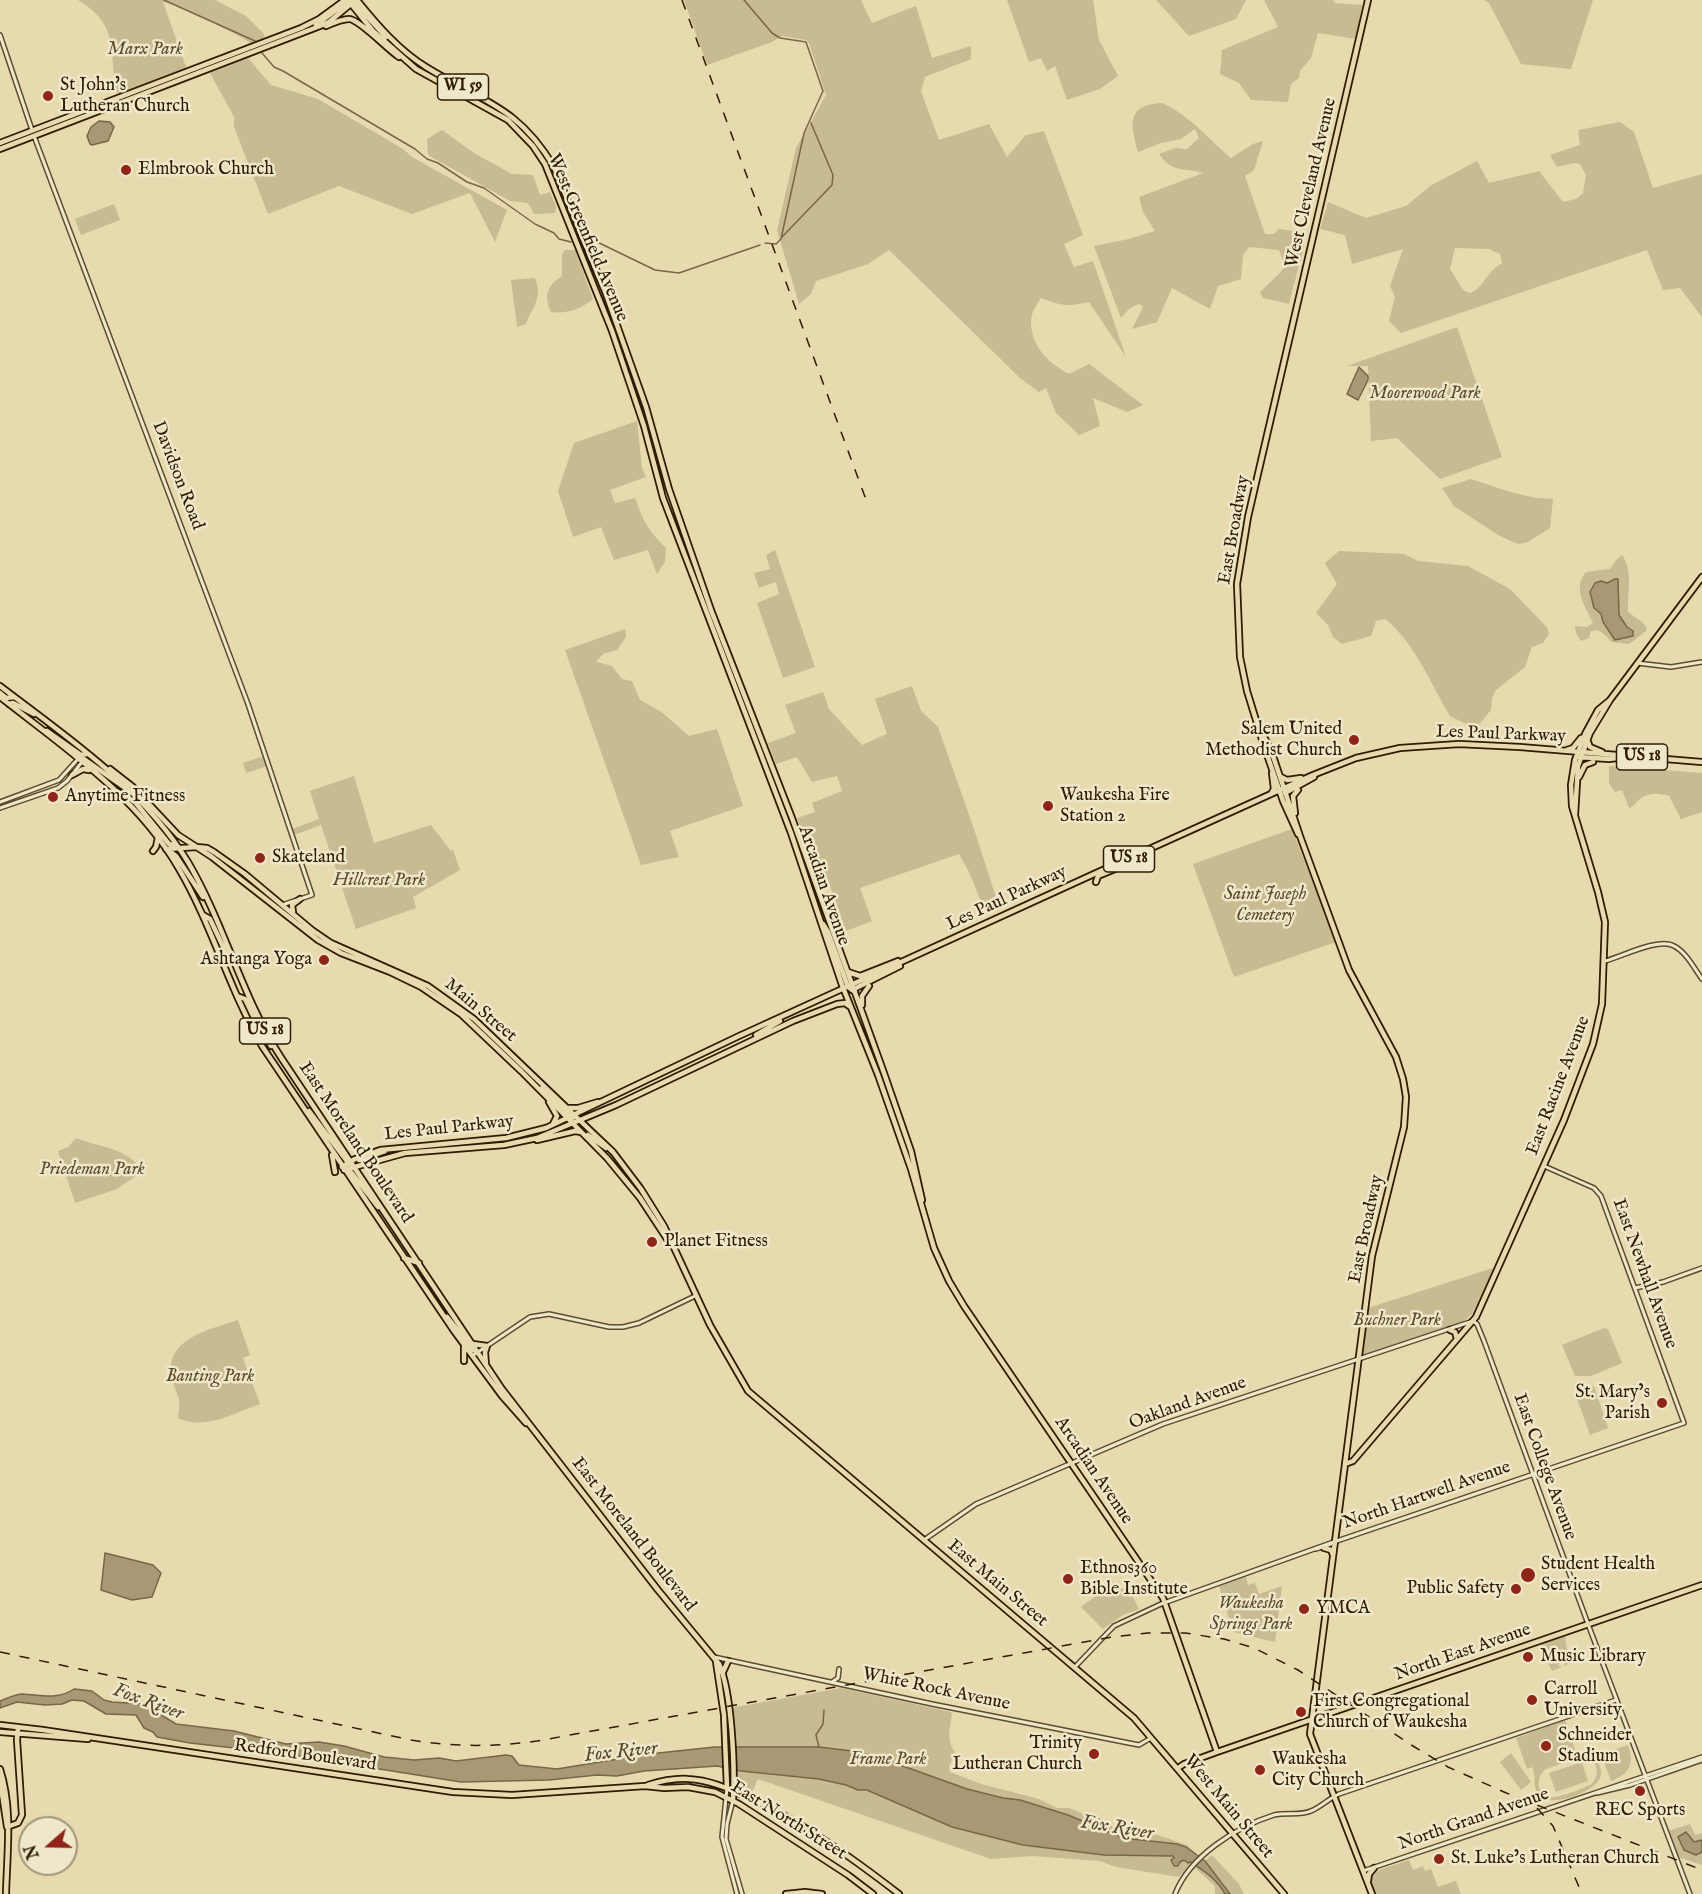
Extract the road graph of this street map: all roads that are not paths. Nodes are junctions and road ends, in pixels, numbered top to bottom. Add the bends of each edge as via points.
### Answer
1 (339, 0) edge
2 (1368, 0) edge
3 (353, 1) edge
4 (336, 7) junction
5 (314, 28) junction
6 (0, 35) edge
7 (391, 39) junction
8 (416, 69) junction
9 (190, 73) junction
10 (33, 134) junction
11 (0, 143) edge
12 (0, 149) edge
13 (571, 209) junction
14 (565, 212) junction
15 (1282, 372) joint
16 (696, 565) joint
17 (688, 567) joint
18 (1702, 577) edge
19 (716, 630) junction
20 (1702, 662) edge
21 (1637, 663) junction
22 (0, 686) edge
23 (0, 695) edge
24 (14, 697) junction
25 (1610, 700) junction
26 (9, 704) junction
27 (36, 715) junction
28 (40, 728) junction
29 (1260, 728) junction
30 (1585, 734) junction
31 (1587, 740) junction
32 (1565, 751) junction
33 (1607, 754) junction
34 (1579, 756) junction
35 (1633, 756) junction
36 (83, 759) junction
37 (1593, 762) dead end
38 (1702, 762) edge
39 (102, 765) junction
40 (1271, 765) junction
41 (1323, 771) junction
42 (94, 772) junction
43 (72, 774) junction
44 (1280, 775) junction
45 (1309, 776) junction
46 (1576, 782) junction
47 (1298, 790) dead end
48 (116, 791) junction
49 (130, 791) junction
50 (1284, 792) junction
51 (1270, 794) junction
52 (0, 802) edge
53 (0, 808) edge
54 (1575, 818) junction
55 (1297, 824) junction
56 (1300, 836) junction
57 (158, 837) junction
58 (178, 847) junction
59 (195, 847) junction
60 (166, 849) junction
61 (153, 851) dead end
62 (1138, 855) junction
63 (212, 857) junction
64 (227, 861) junction
65 (188, 862) junction
66 (186, 881) junction
67 (1096, 882) dead end
68 (300, 899) junction
69 (207, 901) junction
70 (280, 906) junction
71 (211, 909) junction
72 (294, 914) junction
73 (202, 915) junction
74 (820, 919) junction
75 (330, 945) junction
76 (913, 957) junction
77 (359, 959) junction
78 (1605, 961) junction
79 (234, 964) junction
80 (837, 971) junction
81 (848, 972) junction
82 (1702, 979) edge
83 (869, 986) dead end
84 (849, 991) junction
85 (834, 993) junction
86 (432, 994) junction
87 (237, 996) junction
88 (449, 1000) junction
89 (806, 1007) junction
90 (852, 1008) junction
91 (855, 1015) junction
92 (867, 1028) junction
93 (870, 1035) junction
94 (740, 1045) junction
95 (710, 1050) junction
96 (282, 1059) junction
97 (517, 1067) junction
98 (285, 1081) junction
99 (300, 1086) junction
100 (652, 1087) junction
101 (628, 1090) junction
102 (544, 1095) junction
103 (297, 1099) junction
104 (568, 1108) junction
105 (596, 1113) junction
106 (573, 1120) junction
107 (549, 1127) junction
108 (593, 1132) junction
109 (582, 1133) junction
110 (532, 1139) junction
111 (492, 1140) junction
112 (591, 1141) junction
113 (464, 1142) junction
114 (466, 1148) junction
115 (330, 1149) junction
116 (390, 1149) junction
117 (432, 1150) junction
118 (344, 1151) junction
119 (372, 1152) junction
120 (612, 1152) junction
121 (911, 1159) junction
122 (365, 1163) junction
123 (613, 1164) junction
124 (348, 1166) junction
125 (1544, 1166) junction
126 (335, 1172) dead end
127 (362, 1178) junction
128 (652, 1210) junction
129 (388, 1218) junction
130 (397, 1248) junction
131 (414, 1255) junction
132 (404, 1258) junction
133 (419, 1263) junction
134 (1702, 1268) edge
135 (1635, 1288) junction
136 (695, 1296) junction
137 (434, 1302) junction
138 (1473, 1321) junction
139 (1450, 1330) junction
140 (1457, 1339) junction
141 (473, 1344) junction
142 (487, 1346) junction
143 (464, 1347) junction
144 (478, 1352) junction
145 (472, 1356) junction
146 (1358, 1360) junction
147 (464, 1361) dead end
148 (488, 1368) junction
149 (483, 1371) junction
150 (1684, 1423) joint
151 (532, 1429) junction
152 (821, 1454) joint
153 (1071, 1463) junction
154 (1345, 1464) junction
155 (1533, 1474) junction
156 (924, 1540) junction
157 (1333, 1543) junction
158 (1324, 1548) junction
159 (1316, 1549) junction
160 (1333, 1556) junction
161 (1702, 1585) edge
162 (1166, 1602) junction
163 (1588, 1624) junction
164 (714, 1657) junction
165 (728, 1661) junction
166 (1074, 1668) junction
167 (838, 1669) dead end
168 (723, 1672) junction
169 (829, 1682) junction
170 (723, 1691) junction
171 (1616, 1700) junction
172 (1312, 1719) junction
173 (0, 1725) edge
174 (17, 1730) junction
175 (0, 1732) edge
176 (1152, 1738) junction
177 (728, 1746) junction
178 (1217, 1752) junction
179 (1702, 1759) edge
180 (1178, 1768) junction
181 (0, 1769) edge
182 (729, 1772) junction
183 (1646, 1777) junction
184 (0, 1780) edge
185 (717, 1785) junction
186 (645, 1786) junction
187 (681, 1787) junction
188 (729, 1792) junction
189 (515, 1795) joint
190 (1334, 1796) junction
191 (733, 1800) junction
192 (9, 1815) junction
193 (22, 1815) junction
194 (7, 1827) junction
195 (1, 1833) edge
196 (1232, 1833) junction
197 (7, 1842) junction
198 (1374, 1868) junction
199 (1363, 1871) junction
200 (1369, 1886) junction
201 (6, 1894) edge
202 (737, 1894) edge
203 (742, 1894) edge
204 (786, 1894) edge
205 (822, 1894) edge
206 (873, 1894) edge
207 (899, 1894) edge
208 (1175, 1894) edge
209 (1284, 1894) edge
210 (1372, 1894) edge
211 (1690, 1894) edge

1 - 4 main road
2 - 15 main road, West Cleveland Avenue
3 - 4 main road
3 - 5 main road
3 - 7 main road, West Greenfield Avenue / WI 59
3 - 7 main road
3 - 8 main road, West Greenfield Avenue / WI 59 via 373,31
4 - 9 main road via 319,20
5 - 8 main road via 352,19
5 - 9 main road
6 - 10 street, Davidson Road
7 - 13 main road, West Greenfield Avenue / WI 59 via 425,66 507,112 526,128 554,167
8 - 14 main road, West Greenfield Avenue / WI 59 via 508,120 545,164
9 - 10 main road
10 - 11 main road
10 - 12 main road
10 - 68 street, Davidson Road via 249,704 312,895
13 - 14 main road
13 - 16 main road, West Greenfield Avenue / WI 59 via 646,407
14 - 17 main road, West Greenfield Avenue / WI 59 via 615,341
15 - 29 main road, East Broadway via 1237,582 1240,659
16 - 19 main road, Arcadian Avenue / WI 59
17 - 19 main road, Arcadian Avenue / WI 59
18 - 21 main road, East Racine Avenue
19 - 74 main road, Arcadian Avenue / WI 59
19 - 81 main road, Arcadian Avenue / WI 59 via 797,831
20 - 21 street via 1671,667
21 - 25 main road, East Racine Avenue
22 - 24 main road, East Moreland Boulevard / US 18
23 - 24 main road
23 - 26 main road, East Moreland Boulevard / US 18
24 - 27 main road, East Moreland Boulevard / US 18
25 - 30 main road, East Racine Avenue via 1598,710
25 - 31 main road, East Racine Avenue
26 - 27 main road
26 - 28 main road, East Moreland Boulevard / US 18
27 - 36 main road, East Moreland Boulevard / US 18
28 - 36 main road, East Moreland Boulevard / US 18
28 - 36 main road via 57,736
29 - 40 main road, East Broadway
29 - 44 main road, East Broadway
30 - 32 main road
30 - 34 main road, East Racine Avenue
31 - 33 main road via 1590,747
31 - 34 main road, East Racine Avenue
32 - 34 main road, Les Paul Parkway / US 18
32 - 41 main road, Les Paul Parkway / US 18 via 1471,744 1420,745 1372,754
33 - 34 main road, Les Paul Parkway / US 18
33 - 35 main road, Les Paul Parkway / US 18
34 - 35 main road
34 - 46 main road, East Racine Avenue
34 - 54 main road, East Racine Avenue via 1570,796
35 - 38 main road, Les Paul Parkway / US 18
36 - 39 main road, East Moreland Boulevard / US 18
36 - 42 main road, East Moreland Boulevard / US 18
36 - 43 street
36 - 49 main road
36 - 52 street via 59,780
37 - 46 main road via 1585,765
39 - 49 main road, East Moreland Boulevard / US 18
39 - 59 main road via 122,777 173,831
40 - 50 main road, East Broadway
40 - 51 main road via 1274,789
41 - 45 main road, Les Paul Parkway / US 18
41 - 50 main road
42 - 43 main road via 83,769
42 - 48 main road, East Moreland Boulevard / US 18
43 - 53 street via 57,788
44 - 45 main road via 1287,780
44 - 50 main road, East Broadway
45 - 50 main road, Les Paul Parkway / US 18
46 - 54 main road, East Racine Avenue
47 - 55 main road via 1293,798
48 - 57 main road, East Moreland Boulevard / US 18
48 - 58 main road via 135,802 169,843
49 - 58 main road, East Moreland Boulevard / US 18
50 - 51 main road, Les Paul Parkway / US 18
50 - 55 main road, East Broadway
50 - 56 main road, East Broadway
51 - 62 main road, Les Paul Parkway / US 18
54 - 78 main road, East Racine Avenue via 1603,911
55 - 56 main road, East Broadway
56 - 146 main road, East Broadway via 1349,970 1395,1054 1405,1089 1404,1127 1372,1253
57 - 60 main road, East Moreland Boulevard / US 18
57 - 61 main road
58 - 59 main road, Main Street
58 - 60 main road, Main Street
58 - 65 main road, East Moreland Boulevard / US 18
59 - 63 main road, Main Street
59 - 64 main road, Main Street via 207,848
59 - 65 main road via 187,853
60 - 66 main road, East Moreland Boulevard / US 18
60 - 69 main road via 173,852
62 - 67 main road via 1098,876
62 - 76 main road, Les Paul Parkway / US 18
63 - 64 main road
63 - 70 main road, Main Street
64 - 70 main road, Main Street
65 - 69 main road, East Moreland Boulevard / US 18
66 - 71 main road via 203,908
66 - 73 main road, East Moreland Boulevard / US 18
68 - 70 street
68 - 72 main road via 291,907
69 - 71 main road, East Moreland Boulevard / US 18
70 - 72 main road, Main Street
70 - 75 main road, Main Street
71 - 79 main road, East Moreland Boulevard / US 18
72 - 75 main road, Main Street
73 - 79 main road via 210,919
73 - 87 main road, East Moreland Boulevard / US 18
74 - 80 main road, Arcadian Avenue
74 - 84 main road, WI 59
75 - 77 main road, Main Street
76 - 81 main road via 860,976
76 - 84 main road, Les Paul Parkway
77 - 86 main road, Main Street
77 - 88 main road, Main Street via 414,978
78 - 82 street via 1655,944 1669,944 1680,950
78 - 125 main road, East Racine Avenue via 1596,1036
79 - 96 main road, East Moreland Boulevard / US 18
80 - 84 main road, Arcadian Avenue
80 - 85 main road via 838,986
81 - 84 main road, Arcadian Avenue
83 - 92 main road via 861,999
84 - 85 main road, Les Paul Parkway
84 - 90 main road, Arcadian Avenue
84 - 92 main road
85 - 89 main road, Les Paul Parkway
86 - 88 main road
86 - 97 main road, Main Street via 471,1023
87 - 96 main road via 245,999 263,1036
87 - 98 main road, East Moreland Boulevard / US 18 via 256,1036
88 - 104 main road, Main Street
89 - 94 main road
89 - 95 main road, Les Paul Parkway
90 - 91 main road, Arcadian Avenue
90 - 94 main road, Les Paul Parkway via 845,1003 837,1004
91 - 93 main road
91 - 121 main road, Arcadian Avenue
92 - 93 main road, Arcadian Avenue
93 - 121 main road, Arcadian Avenue
94 - 100 main road, Les Paul Parkway
95 - 100 main road via 709,1056
95 - 101 main road, Les Paul Parkway
96 - 99 main road, East Moreland Boulevard / US 18
97 - 102 main road, Main Street
97 - 106 main road
98 - 99 main road
98 - 103 main road, East Moreland Boulevard / US 18
99 - 118 main road, East Moreland Boulevard / US 18
100 - 105 main road, Les Paul Parkway
101 - 104 main road
101 - 106 main road, Les Paul Parkway
102 - 106 main road, Main Street
102 - 107 main road via 557,1116
103 - 115 main road, East Moreland Boulevard
103 - 124 main road, US 18
104 - 106 main road, Main Street
105 - 106 main road, Les Paul Parkway
105 - 108 main road via 590,1122
106 - 107 main road, Les Paul Parkway
106 - 108 main road, Main Street
106 - 109 main road, Main Street
106 - 110 main road, Les Paul Parkway
106 - 120 main road
107 - 111 main road, Les Paul Parkway
108 - 120 main road, Main Street
109 - 110 main road
109 - 112 main road, Main Street
110 - 114 main road, Les Paul Parkway
111 - 113 main road, Les Paul Parkway
111 - 114 main road
112 - 120 main road via 608,1155
112 - 123 main road, Main Street
113 - 116 main road, Les Paul Parkway
113 - 117 main road via 459,1147
114 - 117 main road, Les Paul Parkway
115 - 124 main road, East Moreland Boulevard
115 - 126 main road
116 - 119 main road, Les Paul Parkway
116 - 124 main road
117 - 122 main road, Les Paul Parkway
118 - 119 main road via 353,1155
118 - 124 main road, East Moreland Boulevard / US 18
119 - 124 main road, Les Paul Parkway
120 - 123 main road
120 - 128 main road, Main Street
121 - 153 main road, Arcadian Avenue via 924,1216 951,1285
122 - 124 main road, Les Paul Parkway
122 - 127 main road
123 - 128 main road, Main Street
124 - 127 main road, East Moreland Boulevard
124 - 129 main road
124 - 130 main road, East Moreland Boulevard
125 - 135 street, East Newhall Avenue via 1599,1192
125 - 138 main road, East Racine Avenue
127 - 129 main road, East Moreland Boulevard
128 - 136 main road, Main Street
129 - 131 main road, East Moreland Boulevard
130 - 131 main road
130 - 132 main road, East Moreland Boulevard
131 - 133 main road, East Moreland Boulevard
132 - 133 main road
132 - 137 main road, East Moreland Boulevard
133 - 141 main road, East Moreland Boulevard
134 - 135 street
135 - 150 street, East Newhall Avenue
136 - 142 street via 626,1327 539,1315 524,1320
136 - 152 main road, Main Street via 748,1391
137 - 143 main road, East Moreland Boulevard
137 - 144 main road
138 - 139 street, Oakland Avenue
138 - 140 main road, East Racine Avenue
138 - 155 street, East College Avenue
139 - 140 main road
139 - 146 street, Oakland Avenue
140 - 154 main road, East Racine Avenue via 1353,1461
141 - 142 main road
141 - 144 main road, East Moreland Boulevard
142 - 144 street
142 - 148 main road
143 - 145 main road, East Moreland Boulevard
143 - 147 main road
144 - 145 street
144 - 148 main road, East Moreland Boulevard
145 - 149 main road, East Moreland Boulevard
146 - 153 street, Oakland Avenue via 1174,1420
146 - 154 main road, East Broadway
148 - 149 main road
148 - 151 main road, East Moreland Boulevard
149 - 151 main road, East Moreland Boulevard
150 - 155 street, North Hartwell Avenue
151 - 164 main road, East Moreland Boulevard
152 - 156 main road, East Main Street
153 - 156 street, Oakland Avenue via 976,1503
153 - 162 main road, Arcadian Avenue
154 - 157 main road, East Broadway
155 - 157 street, North Hartwell Avenue
155 - 163 street, East College Avenue
156 - 166 main road, East Main Street
157 - 158 street, North Hartwell Avenue
157 - 159 street, North Hartwell Avenue
157 - 160 main road, East Broadway
158 - 159 street, North Hartwell Avenue
158 - 160 main road via 1331,1550
159 - 162 street, North Hartwell Avenue
160 - 172 main road, East Broadway
161 - 163 main road, North East Avenue
162 - 166 street, North Hartwell Avenue via 1114,1626
162 - 178 main road, Arcadian Avenue
163 - 171 street, East College Avenue
163 - 172 main road, North East Avenue
164 - 165 street, White Rock Avenue
164 - 168 main road, East Moreland Boulevard
164 - 170 main road, East Moreland Boulevard
165 - 168 main road
165 - 169 street, White Rock Avenue
166 - 176 main road, East Main Street
167 - 169 street via 838,1678
168 - 170 main road, East Moreland Boulevard
169 - 176 street, White Rock Avenue via 1139,1745
170 - 177 main road, East Moreland Boulevard
170 - 177 main road, East Moreland Boulevard
171 - 183 street, East College Avenue
171 - 190 street
172 - 178 main road, North East Avenue
172 - 190 main road, East Broadway via 1310,1734
173 - 174 main road, Redford Boulevard
174 - 175 main road, Redford Boulevard
174 - 189 main road, Redford Boulevard via 442,1790
174 - 193 main road
176 - 180 main road, West Main Street
177 - 182 main road, East Moreland Boulevard
178 - 180 main road, North East Avenue
179 - 183 street, North Grand Avenue
180 - 196 main road, West Main Street
181 - 192 main road
182 - 185 main road via 723,1783
182 - 188 main road, East Moreland Boulevard
183 - 198 street, North Grand Avenue
183 - 211 street, East College Avenue
184 - 194 main road
185 - 186 main road, East North Street via 675,1779
185 - 188 main road, East North Street
186 - 187 main road, East North Street
186 - 189 main road, East North Street
187 - 188 main road, East North Street
187 - 188 main road via 701,1786
188 - 191 main road, East Moreland Boulevard
188 - 191 main road, East North Street
188 - 202 street via 722,1837
188 - 207 main road via 781,1812
190 - 196 street via 1311,1811 1275,1815
190 - 199 main road, East Broadway
191 - 203 street via 726,1839
191 - 206 main road, East North Street
192 - 193 main road
192 - 194 main road
193 - 194 main road via 18,1823
194 - 197 main road
195 - 197 main road
196 - 208 street via 1193,1866
196 - 209 main road, West Main Street
197 - 201 main road
198 - 199 street, North Grand Avenue
198 - 200 main road via 1368,1876
199 - 200 main road, East Broadway
200 - 210 main road, East Broadway
204 - 205 main road

